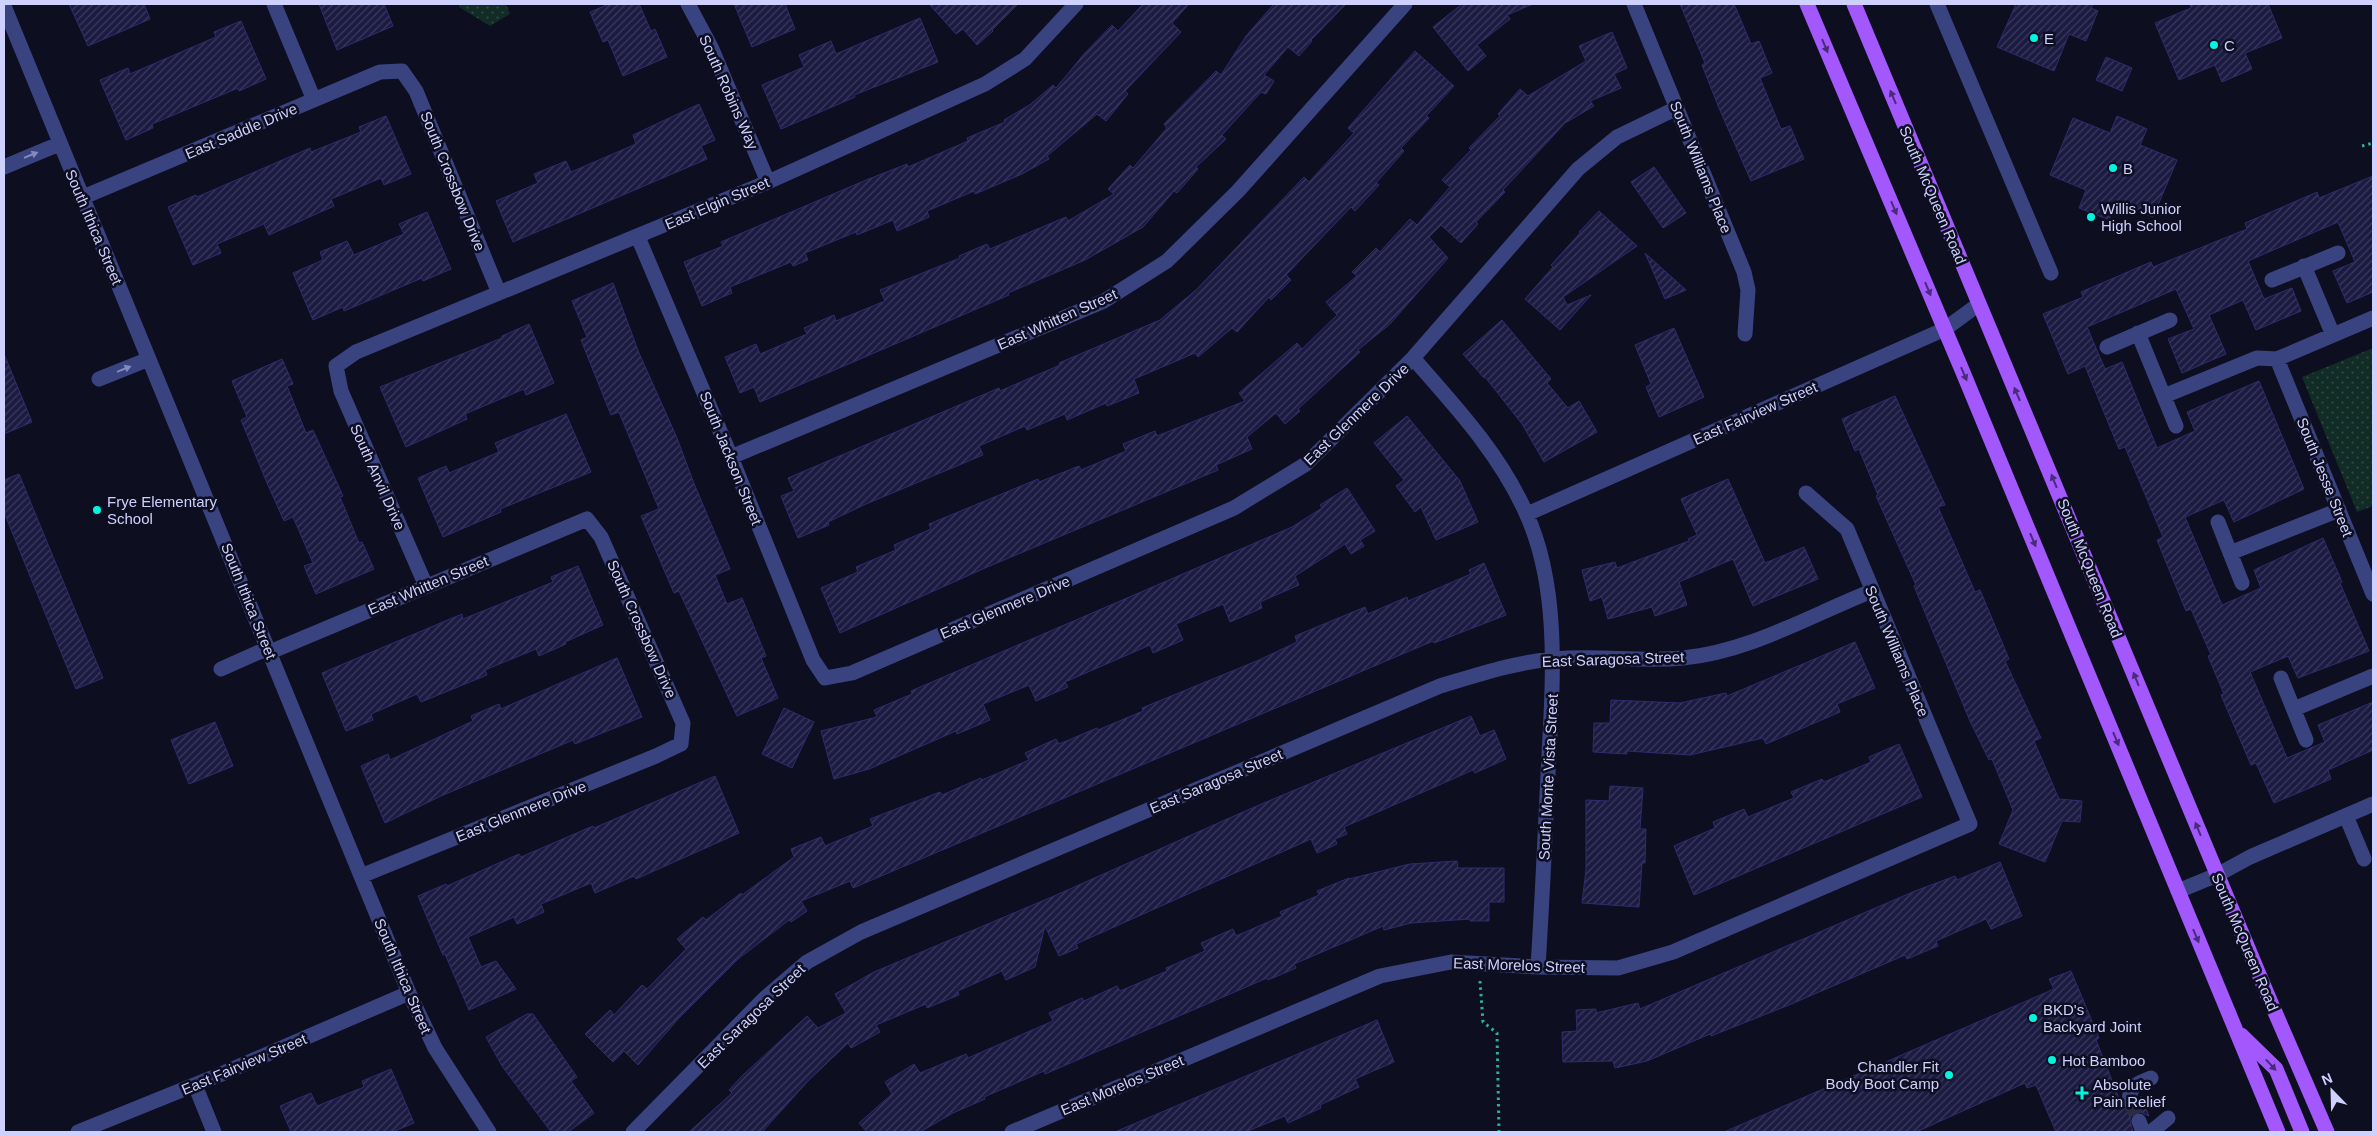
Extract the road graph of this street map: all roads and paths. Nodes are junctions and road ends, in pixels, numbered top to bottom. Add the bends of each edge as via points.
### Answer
1 (274, 4) edge
2 (688, 4) edge
3 (1076, 4) edge
4 (1405, 4) edge
5 (1634, 4) edge
6 (1807, 4) edge
7 (1854, 4) edge
8 (1937, 4) edge
9 (4, 6) edge
10 (402, 71) joint
11 (314, 100) junction
12 (1677, 108) junction
13 (2373, 143) edge
14 (59, 144) junction
15 (2362, 146) dead end
16 (4, 166) edge
17 (768, 182) junction
18 (81, 198) junction
19 (638, 237) junction
20 (2338, 253) dead end
21 (2304, 266) junction
22 (2051, 273) dead end
23 (2272, 280) dead end
24 (499, 293) junction
25 (1979, 304) junction
26 (2373, 318) edge
27 (2170, 320) dead end
28 (1945, 329) junction
29 (2138, 333) junction
30 (1745, 334) dead end
31 (2333, 335) junction
32 (2107, 347) dead end
33 (1413, 358) junction
34 (149, 359) junction
35 (2277, 359) junction
36 (336, 366) joint
37 (99, 379) dead end
38 (2164, 396) junction
39 (2176, 426) dead end
40 (731, 457) junction
41 (1806, 493) dead end
42 (2339, 510) junction
43 (1527, 514) junction
44 (587, 519) joint
45 (2218, 522) dead end
46 (2230, 553) junction
47 (2367, 562) edge
48 (2242, 583) dead end
49 (426, 586) junction
50 (1872, 591) junction
51 (2373, 594) edge
52 (269, 650) junction
53 (1554, 658) junction
54 (221, 669) dead end
55 (2373, 676) edge
56 (825, 678) joint
57 (2281, 678) dead end
58 (2294, 709) junction
59 (2306, 740) dead end
60 (681, 744) joint
61 (2373, 804) edge
62 (2346, 816) junction
63 (1970, 824) joint
64 (2364, 859) dead end
65 (2217, 874) junction
66 (361, 876) junction
67 (2178, 891) junction
68 (1538, 967) junction
69 (1480, 981) dead end
70 (409, 993) junction
71 (2236, 1031) junction
72 (2151, 1078) dead end
73 (195, 1085) junction
74 (2130, 1101) dead end
75 (2168, 1118) dead end
76 (480, 1129) edge
77 (78, 1132) edge
78 (214, 1132) edge
79 (633, 1132) edge
80 (1012, 1132) edge
81 (1499, 1132) edge
82 (2151, 1132) edge
83 (2278, 1132) edge
84 (2302, 1132) edge
85 (2327, 1132) edge

1 - 11 street
2 - 17 street, South Robins Way via 711,47
3 - 17 street, East Elgin Street via 1025,59 985,84
4 - 40 street, East Whitten Street via 1238,191 1167,261 1104,301
5 - 12 street, South Williams Place
6 -> 28 main road
25 -> 7 main road, South McQueen Road
8 - 22 street
9 - 14 street, South Ithica Street
10 - 11 street, East Saddle Drive via 380,72
10 - 24 street, South Crossbow Drive via 416,91
11 - 18 street, East Saddle Drive
12 - 30 street, South Williams Place via 1744,272 1748,290
12 - 33 street, East Glenmere Drive via 1617,137 1578,169
13 - 15 path
16 -> 14 street
14 - 18 street, South Ithica Street
17 - 19 street, East Elgin Street
18 - 34 street, South Ithica Street
19 - 24 street, East Elgin Street
19 - 40 street, South Jackson Street
20 - 21 street
21 - 23 street
21 - 31 street
24 - 36 street, East Elgin Street via 356,352
25 - 28 street, East Fairview Street
65 -> 25 main road, South McQueen Road
26 - 31 street
27 - 29 street
28 - 43 street, East Fairview Street
28 -> 67 main road
29 - 32 street
29 - 38 street
31 - 35 street
33 - 43 street, South Monte Vista Street via 1501,466
33 - 56 street, East Glenmere Drive via 1306,464 1234,508 852,673
37 -> 34 street
34 - 52 street, South Ithica Street
35 - 38 street via 2257,358
35 - 42 street, South Jesse Street
36 - 49 street, South Anvil Drive via 341,392
38 - 39 street
40 - 56 street, South Jackson Street via 812,660
41 - 50 street, South Williams Place via 1847,529
42 - 46 street
42 - 47 street, South Jesse Street
43 - 53 street, South Monte Vista Street via 1543,565
44 - 49 street, East Whitten Street
44 - 60 street, South Crossbow Drive via 601,537 683,723
45 - 46 street
46 - 48 street
47 - 51 street, South Jesse Street
49 - 52 street, East Whitten Street
50 - 53 street, East Saragosa Street via 1753,641 1712,653 1683,658
50 - 63 street, South Williams Place
52 - 54 street, East Whitten Street
52 - 66 street, South Ithica Street
53 - 68 street, South Monte Vista Street
53 - 79 street, East Saragosa Street via 1499,668 1440,686 861,932 807,962 764,999
55 - 58 street
57 - 58 street
58 - 59 street
60 - 66 street, East Glenmere Drive
61 - 62 street
62 - 64 street
62 - 65 street
63 - 68 street, East Morelos Street via 1673,952 1618,968
65 - 67 street
65 - 85 main road, South McQueen Road
66 - 70 street, South Ithica Street
67 -> 71 main road
68 - 80 street, East Morelos Street via 1451,962 1380,976
69 - 81 path via 1483,1022 1497,1033
70 - 73 street, East Fairview Street
70 - 76 street, South Ithica Street
71 - 83 main road
71 -> 84 main road via 2276,1069
72 - 74 street via 2134,1086
73 - 77 street, East Fairview Street
73 - 78 street
75 - 82 street

